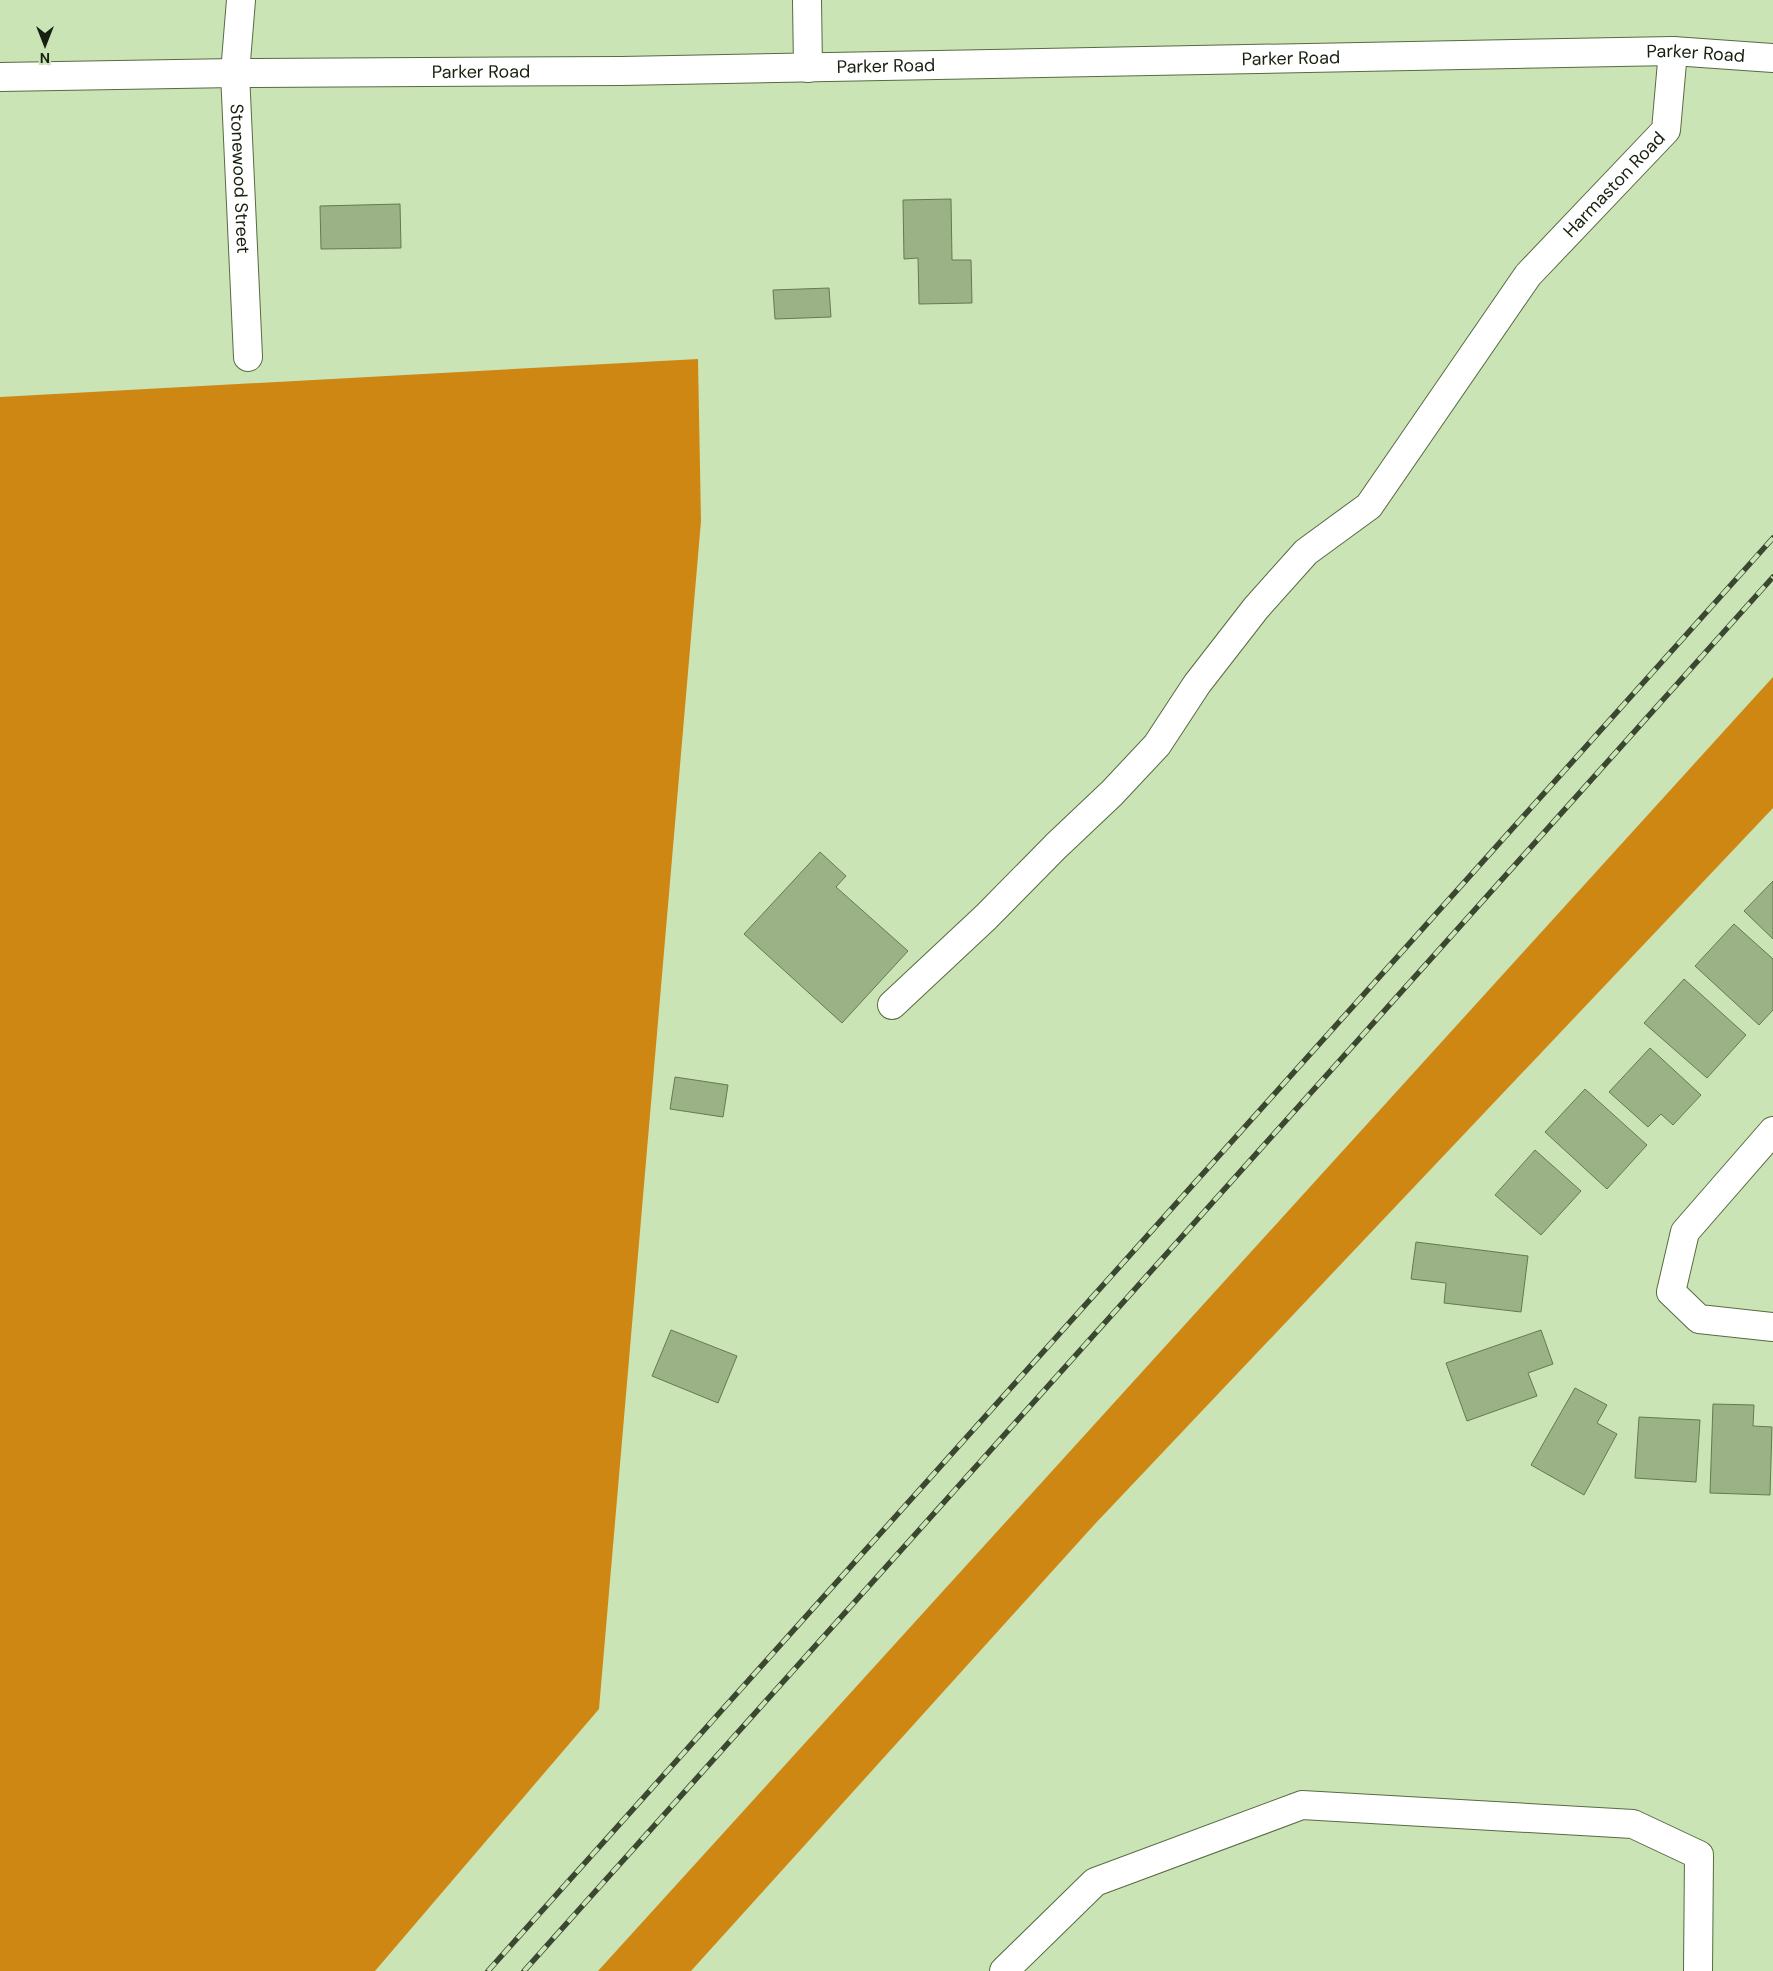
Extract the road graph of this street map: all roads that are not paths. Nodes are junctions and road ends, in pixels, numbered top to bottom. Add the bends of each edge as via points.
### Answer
1 (241, 0) edge
2 (807, 0) edge
3 (1673, 51) junction
4 (1773, 58) edge
5 (808, 68) junction
6 (234, 72) junction
7 (0, 77) edge
8 (248, 357) dead end
9 (892, 1004) dead end
10 (1773, 1131) edge
11 (1773, 1327) edge
12 (1004, 1971) edge
13 (1698, 1971) edge

1 - 6 street, Stonewood Street
2 - 5 street
3 - 4 street, Parker Road
3 - 5 street, Parker Road
3 - 9 street, Harmaston Road via 1666,130 1528,275 1369,506 1306,552 1256,608 1197,684 1157,746 986,917
5 - 6 street, Parker Road
6 - 7 street, Parker Road
6 - 8 street, Stonewood Street
10 - 11 street via 1685,1232 1671,1292 1699,1319
12 - 13 street via 1096,1882 1302,1805 1633,1824 1699,1855

